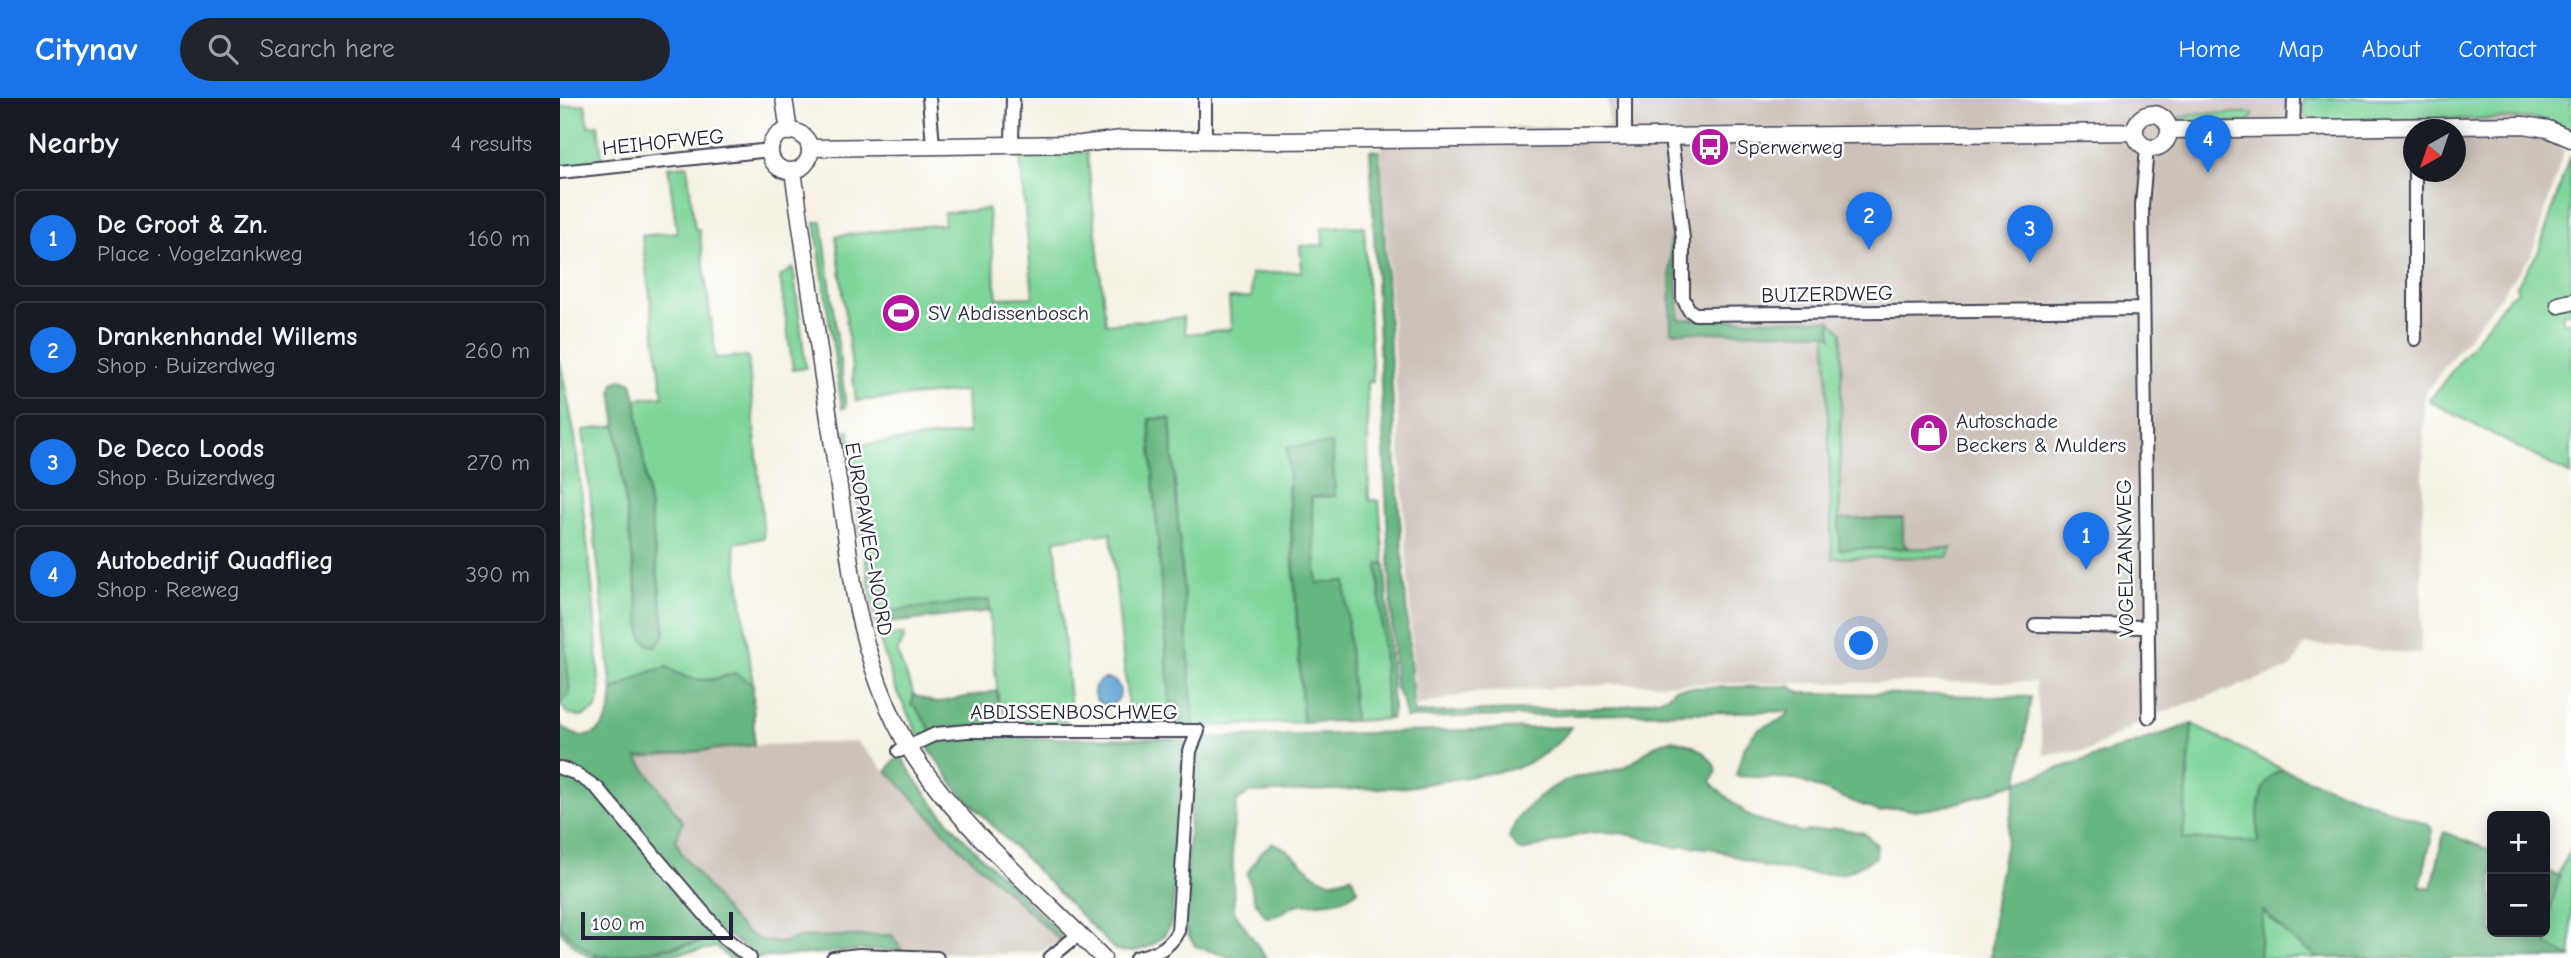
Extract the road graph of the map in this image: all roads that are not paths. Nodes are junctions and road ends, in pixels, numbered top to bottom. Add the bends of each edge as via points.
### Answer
1 (783, 98) edge
2 (929, 98) edge
3 (1013, 98) edge
4 (1205, 98) edge
5 (1625, 98) edge
6 (2294, 98) edge
7 (2147, 106) edge
8 (2466, 127) edge
9 (2293, 128) junction
10 (2403, 128) edge
11 (2169, 130) junction
12 (789, 132) junction
13 (2134, 132) junction
14 (1625, 136) junction
15 (1671, 137) junction
16 (1205, 138) junction
17 (2571, 139) edge
18 (1013, 144) junction
19 (933, 145) junction
20 (810, 148) junction
21 (2147, 148) junction
22 (771, 150) junction
23 (793, 171) junction
24 (560, 172) edge
25 (2416, 182) edge
26 (2143, 309) junction
27 (2415, 339) dead end
28 (2035, 625) dead end
29 (2145, 627) junction
30 (2148, 717) dead end
31 (904, 749) junction
32 (560, 768) edge
33 (1079, 934) junction
34 (750, 958) edge
35 (833, 958) edge
36 (937, 958) edge
37 (1051, 958) edge
38 (1102, 958) edge
39 (1136, 958) edge

1 - 12 street
2 - 19 street
3 - 18 street
4 - 16 street
5 - 14 street
6 - 9 street
7 - 11 street
7 - 13 street
8 - 17 street via 2533,126
9 - 10 street
9 - 11 street
11 - 21 street via 2163,144
12 - 20 street via 800,134
12 - 22 street via 775,139
13 - 15 street
13 - 21 street
14 - 15 street
14 - 16 street
15 - 26 street, BUIZERDWEG via 1683,239 1683,298 1695,314
16 - 18 street
18 - 19 street
19 - 20 street
20 - 23 street via 804,165
21 - 26 street, VOGELZANKWEG via 2142,188
22 - 23 street via 777,166
22 - 24 street, HEIHOFWEG
23 - 31 street, EUROPAWEG-NOORD via 855,597 862,631
25 - 27 street
26 - 29 street, VOGELZANKWEG
28 - 29 street
29 - 30 street, VOGELZANKWEG
31 - 33 street, EUROPAWEG-NOORD via 975,831
31 - 39 street, ABDISSENBOSCHWEG via 936,734 968,731 1198,731 1191,751 1178,931 1172,943 1160,951
32 - 34 street via 597,788 725,938
33 - 37 street
33 - 38 street, EUROPAWEG-NOORD
35 - 36 street

